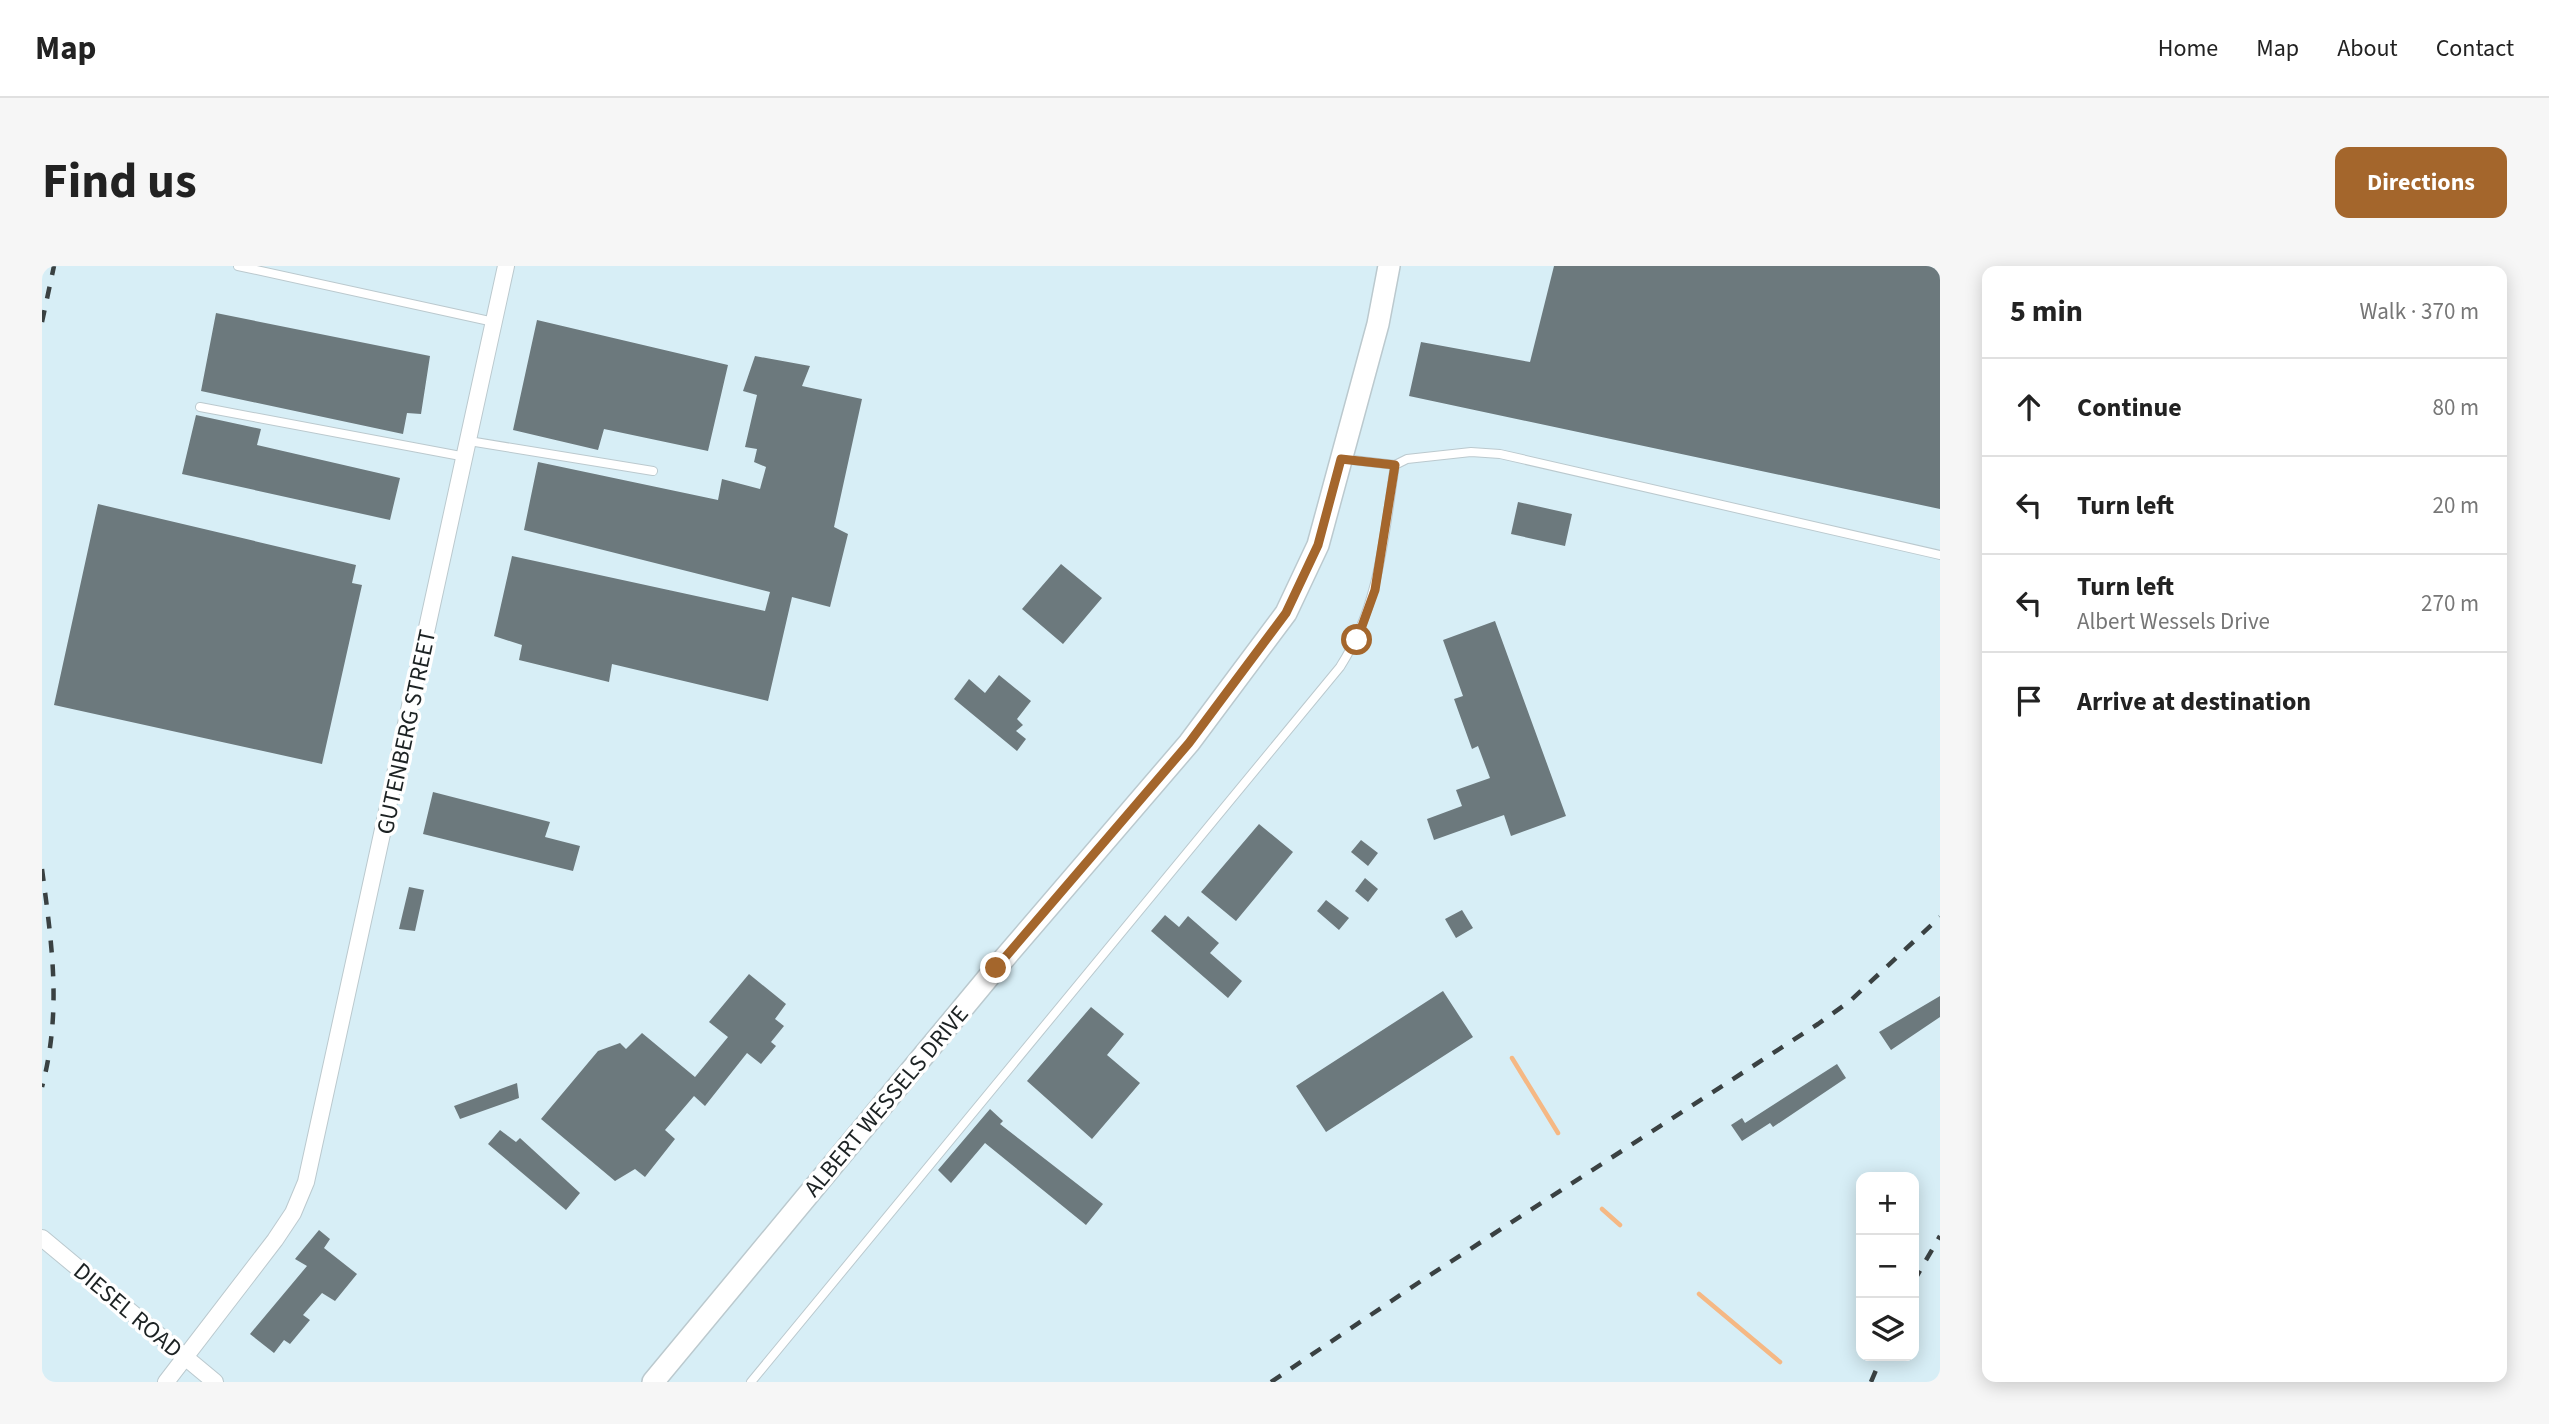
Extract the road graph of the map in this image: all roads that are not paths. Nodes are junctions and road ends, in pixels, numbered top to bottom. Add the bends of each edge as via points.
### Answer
1 (238, 266) edge
2 (506, 266) edge
3 (1389, 266) edge
4 (494, 322) junction
5 (200, 407) dead end
6 (469, 441) junction
7 (466, 457) junction
8 (1341, 459) junction
9 (1395, 465) junction
10 (653, 471) dead end
11 (1940, 555) edge
12 (42, 1238) edge
13 (185, 1358) junction
14 (166, 1382) edge
15 (215, 1382) edge
16 (653, 1382) edge
17 (751, 1382) edge

1 - 4 lane
2 - 4 street, GUTENBERG STREET
3 - 8 street, ALBERT WESSELS DRIVE
4 - 6 street, GUTENBERG STREET
5 - 7 lane
6 - 7 street, GUTENBERG STREET
6 - 10 lane
7 - 13 street, GUTENBERG STREET via 301,1196 275,1240
8 - 9 lane
8 - 16 street, ALBERT WESSELS DRIVE via 1304,579 1254,661
9 - 11 lane via 1407,459 1471,452 1500,454
9 - 17 lane via 1372,601 1357,640 1340,667
12 - 13 street, DIESEL ROAD
13 - 14 street, GUTENBERG STREET
13 - 15 street, DIESEL ROAD

